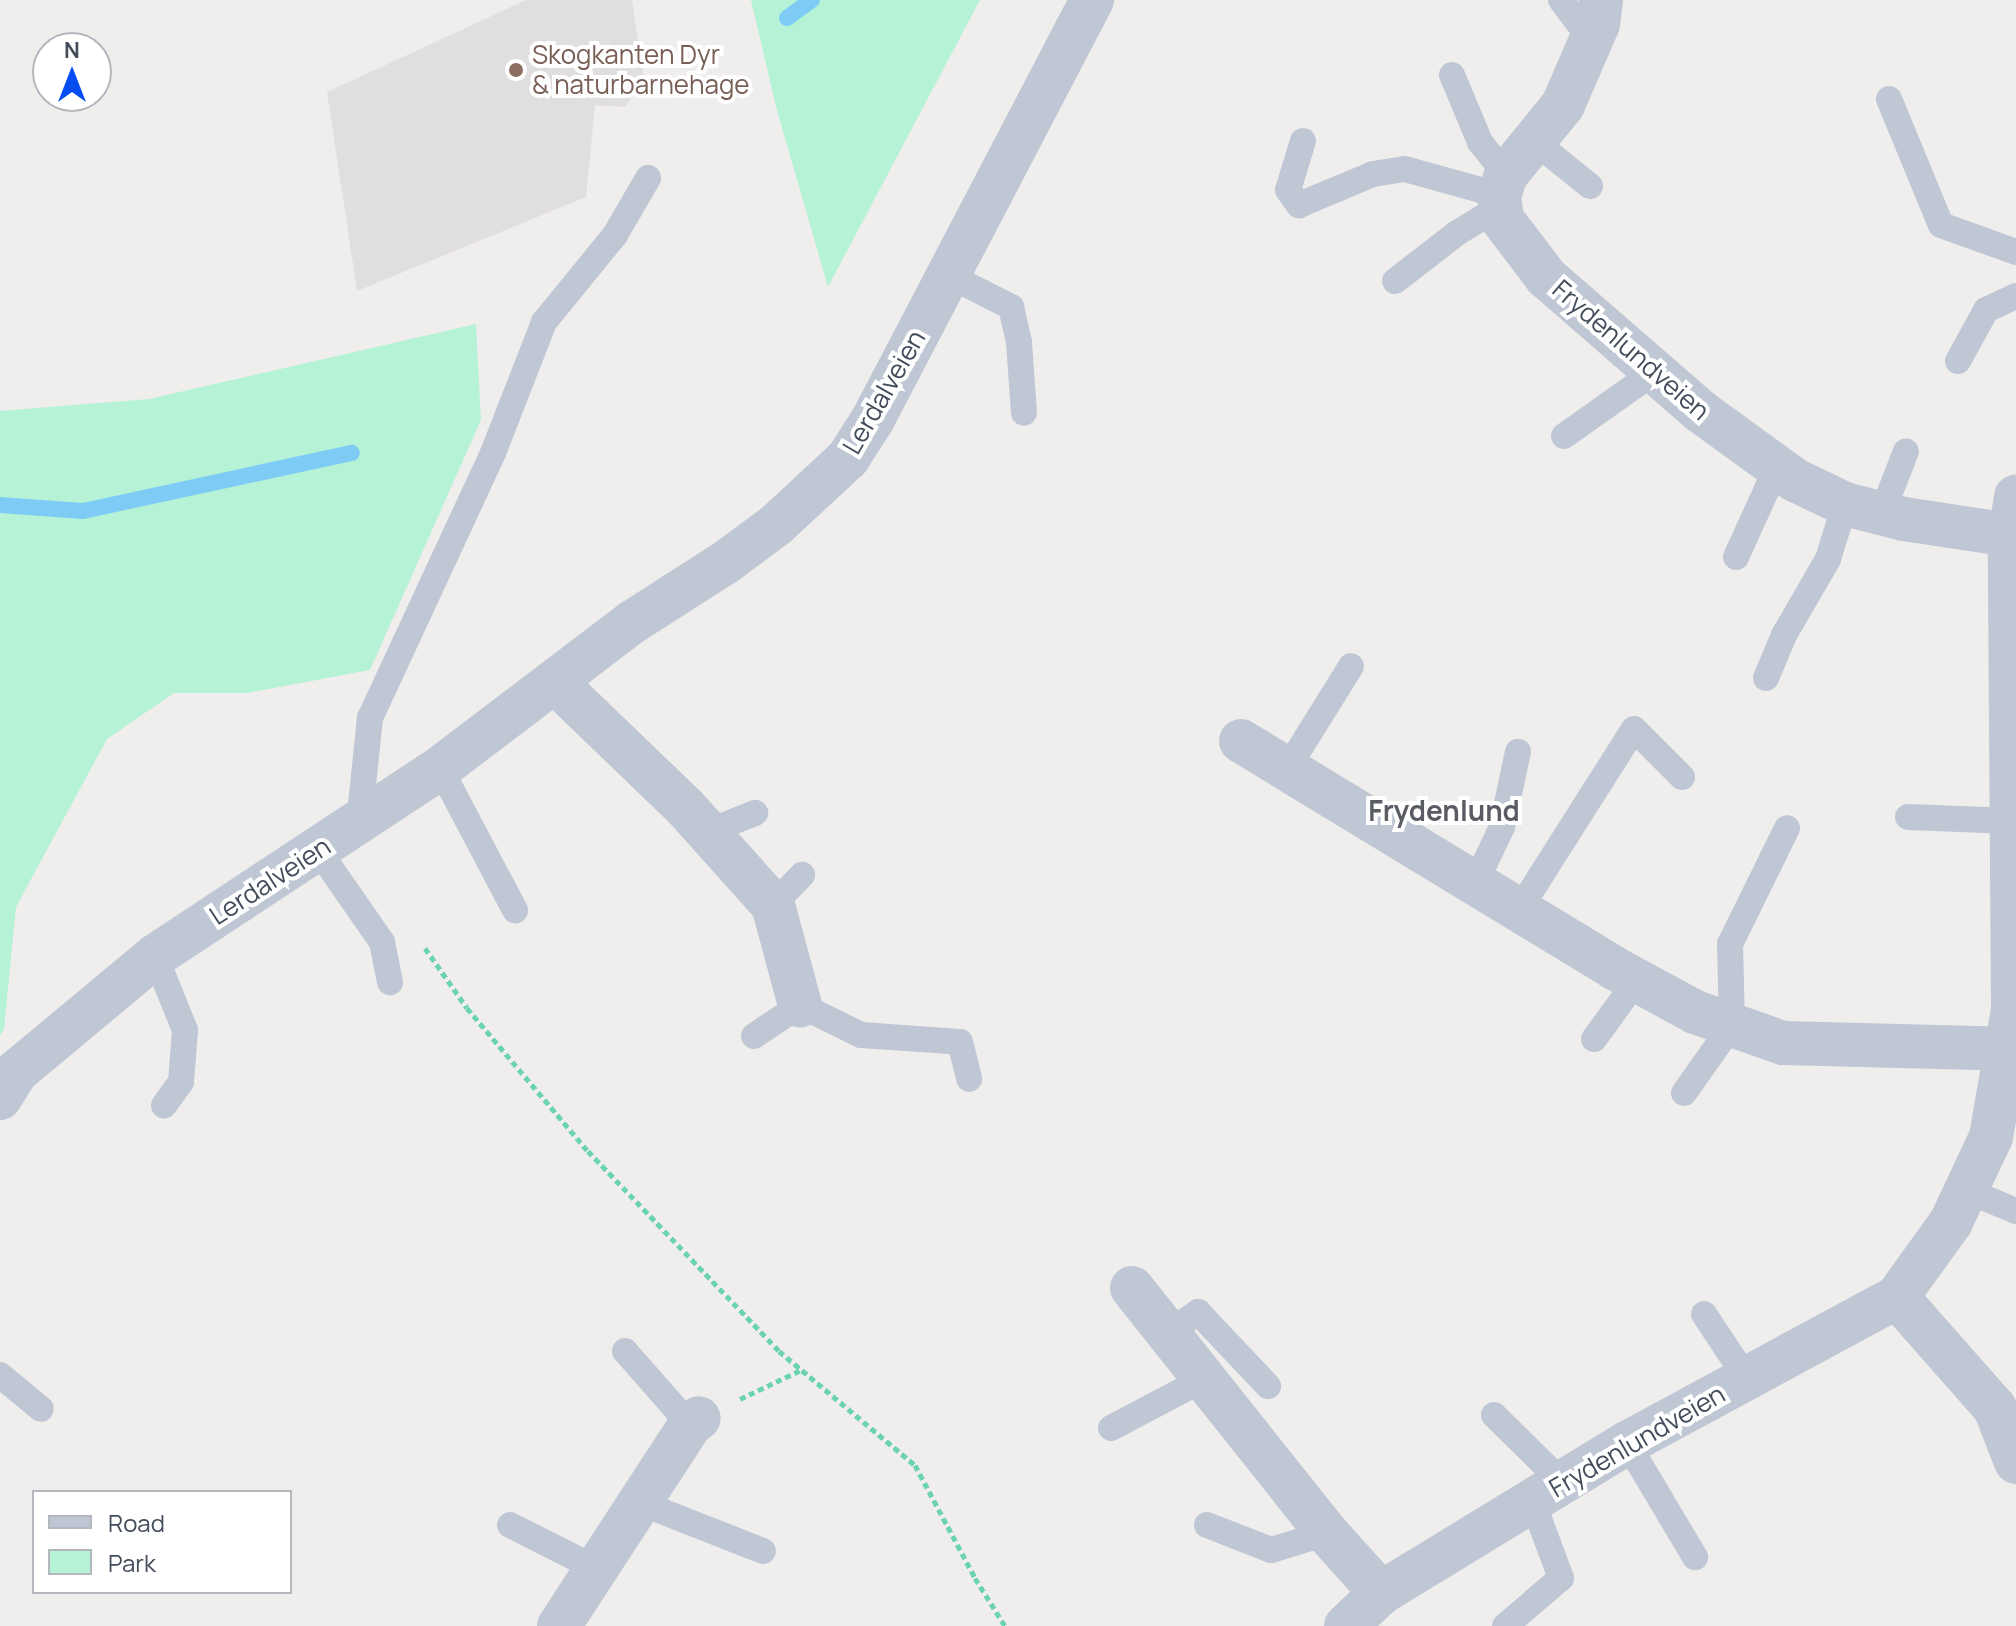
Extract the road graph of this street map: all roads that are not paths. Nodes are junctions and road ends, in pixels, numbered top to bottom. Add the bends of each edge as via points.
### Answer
1 (1092, 0) edge
2 (1561, 0) edge
3 (1596, 20) edge
4 (1452, 75) dead end
5 (1889, 99) dead end
6 (1303, 141) dead end
7 (1534, 141) junction
8 (648, 178) dead end
9 (1590, 186) dead end
10 (1502, 192) junction
11 (2016, 252) edge
12 (948, 275) junction
13 (1395, 281) dead end
14 (2016, 296) edge
15 (1958, 361) dead end
16 (1654, 372) junction
17 (1024, 413) dead end
18 (1564, 436) dead end
19 (1906, 451) dead end
20 (1777, 467) junction
21 (1864, 508) junction
22 (2013, 516) edge
23 (1736, 557) dead end
24 (1351, 666) dead end
25 (1766, 678) dead end
26 (555, 682) junction
27 (1241, 741) dead end
28 (1518, 752) dead end
29 (440, 768) junction
30 (1287, 769) junction
31 (1682, 777) dead end
32 (755, 813) dead end
33 (1908, 817) dead end
34 (2011, 821) junction
35 (359, 824) junction
36 (1787, 828) dead end
37 (707, 832) junction
38 (318, 850) junction
39 (1475, 884) junction
40 (515, 910) dead end
41 (1519, 910) junction
42 (155, 956) junction
43 (1637, 980) junction
44 (390, 982) dead end
45 (800, 1005) junction
46 (1732, 1025) junction
47 (754, 1036) dead end
48 (1594, 1039) dead end
49 (2007, 1049) junction
50 (969, 1079) dead end
51 (1684, 1093) dead end
52 (0, 1098) edge
53 (164, 1105) dead end
54 (1966, 1190) junction
55 (2016, 1211) edge
56 (1132, 1288) dead end
57 (1897, 1297) junction
58 (1704, 1314) dead end
59 (1168, 1333) junction
60 (625, 1351) dead end
61 (0, 1375) edge
62 (1204, 1379) junction
63 (1747, 1379) junction
64 (1268, 1386) dead end
65 (41, 1409) dead end
66 (1494, 1415) dead end
67 (695, 1422) joint
68 (1111, 1428) dead end
69 (1627, 1443) junction
70 (2014, 1450) edge
71 (1547, 1491) junction
72 (641, 1503) junction
73 (510, 1525) dead end
74 (1207, 1525) dead end
75 (1327, 1533) junction
76 (763, 1551) dead end
77 (1695, 1557) dead end
78 (595, 1568) junction
79 (1381, 1593) junction
80 (559, 1626) edge
81 (1346, 1626) edge
82 (1505, 1626) edge

1 - 12 street, Lerdalveien
2 - 3 lane
3 - 7 street via 1563,105
4 - 10 lane
5 - 11 lane via 1941,225
6 - 10 lane via 1288,190 1299,205 1373,174 1405,169
7 - 9 lane
7 - 10 street
8 - 35 lane via 615,235 544,322 493,453 370,718
10 - 13 lane
10 - 16 street, Frydenlundveien via 1502,219 1546,277
12 - 17 lane via 1011,307
12 - 26 street, Lerdalveien via 848,458 776,525
14 - 15 lane via 1986,310
16 - 18 lane
16 - 20 street, Frydenlundveien
19 - 21 lane
20 - 21 street, Frydenlundveien
20 - 23 lane
21 - 22 street, Frydenlundveien
21 - 25 lane via 1784,635
22 - 34 street, Frydenlundveien
24 - 30 lane
26 - 29 street, Lerdalveien
26 - 37 street
27 - 30 street
28 - 39 lane via 1502,827
29 - 35 street, Lerdalveien
29 - 40 lane
30 - 39 street
31 - 41 lane via 1634,729
32 - 37 lane
33 - 34 lane
34 - 49 street, Frydenlundveien via 2013,1009
35 - 38 street, Lerdalveien
36 - 46 lane via 1730,944
37 - 45 street via 788,890
38 - 42 street, Lerdalveien
38 - 44 lane via 382,942
39 - 41 street
41 - 43 street
42 - 52 street, Lerdalveien via 16,1072
42 - 53 lane via 185,1030 181,1082
43 - 46 street via 1695,1012
43 - 48 lane
45 - 47 lane
45 - 50 lane via 861,1035 960,1042
46 - 49 street via 1783,1043
46 - 51 lane
49 - 54 street, Frydenlundveien via 1991,1137
54 - 55 lane
54 - 57 street, Frydenlundveien via 1951,1222
56 - 59 street
57 - 63 street, Frydenlundveien
57 - 70 street via 1995,1408
58 - 63 lane
59 - 62 street
59 - 64 lane via 1198,1312
60 - 67 lane
61 - 65 lane
62 - 68 lane
62 - 75 street
63 - 69 street, Frydenlundveien
66 - 71 lane
67 - 72 street
69 - 71 street, Frydenlundveien
69 - 77 lane
71 - 79 street, Frydenlundveien
71 - 82 lane via 1561,1578
72 - 76 lane
72 - 78 street
73 - 78 lane
74 - 75 lane via 1271,1550
75 - 79 street
78 - 80 street
79 - 81 street, Frydenlundveien

